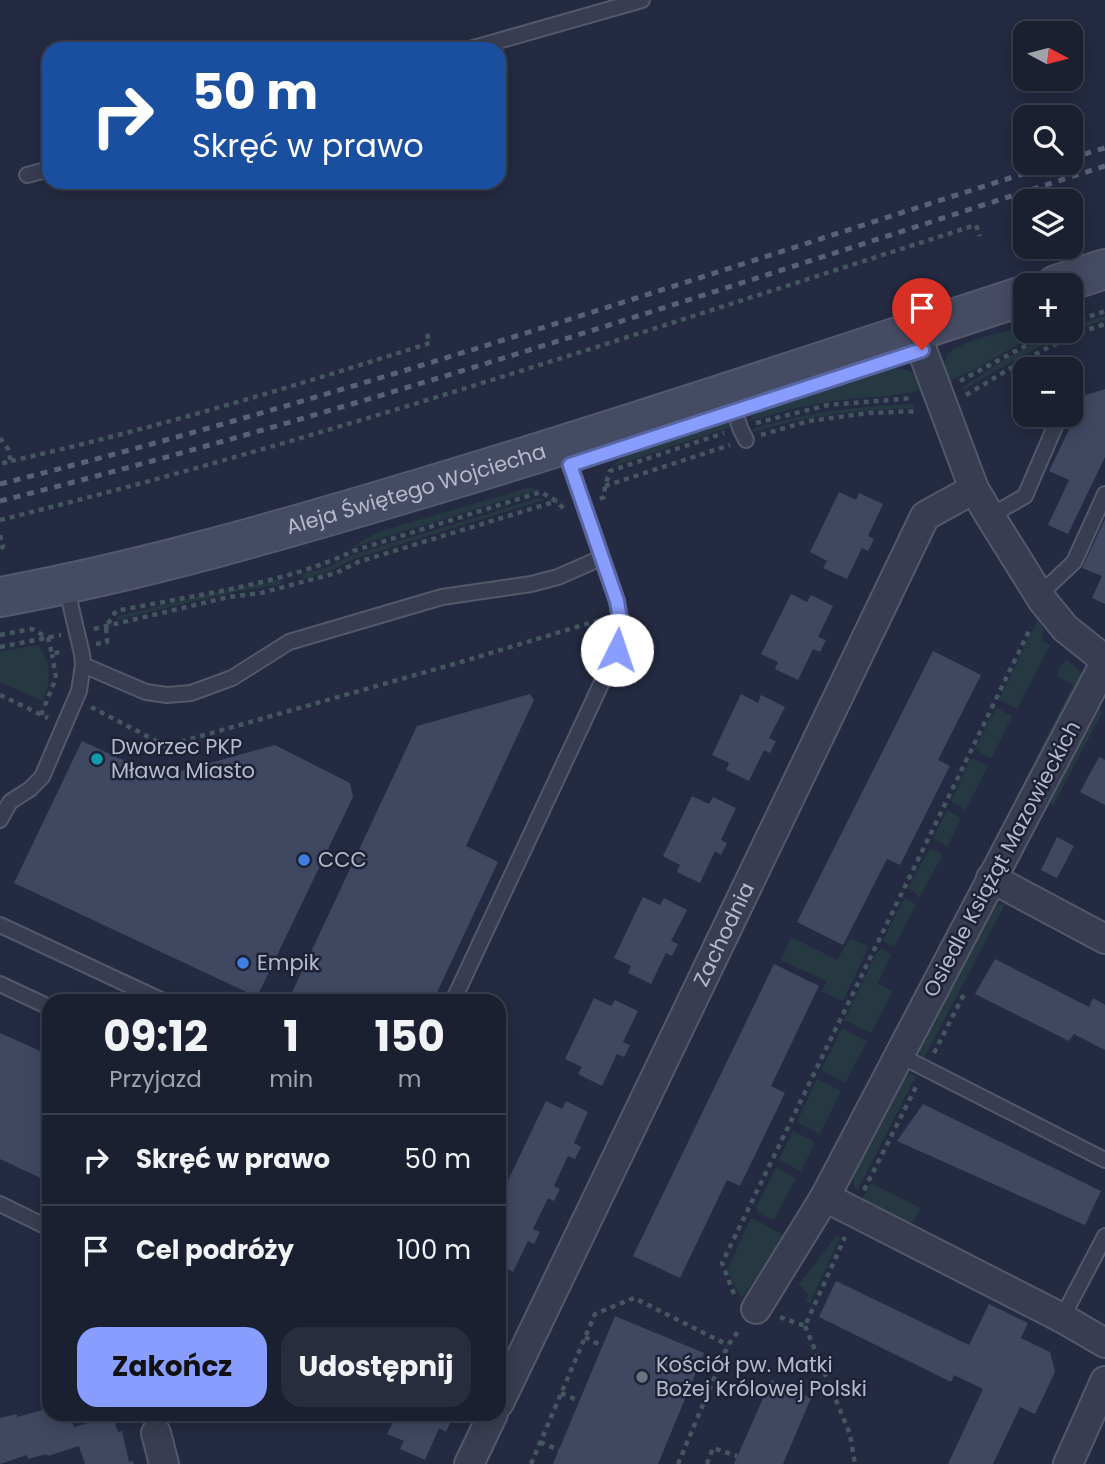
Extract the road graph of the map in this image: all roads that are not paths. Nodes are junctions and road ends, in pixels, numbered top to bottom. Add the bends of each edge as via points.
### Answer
1 (642, 0) edge
2 (495, 42) edge
3 (42, 171) edge
4 (27, 175) dead end
5 (1105, 269) edge
6 (1083, 276) edge
7 (1105, 295) edge
8 (1013, 300) edge
9 (1083, 301) edge
10 (1013, 322) edge
11 (918, 340) junction
12 (1055, 427) edge
13 (574, 478) junction
14 (974, 489) junction
15 (1105, 494) edge
16 (990, 516) junction
17 (601, 558) junction
18 (0, 597) edge
19 (1041, 598) junction
20 (71, 607) junction
21 (0, 617) edge
22 (1105, 662) edge
23 (83, 665) junction
24 (0, 820) edge
25 (991, 878) junction
26 (0, 925) edge
27 (1105, 939) edge
28 (0, 984) edge
29 (148, 994) edge
30 (456, 994) edge
31 (42, 1004) edge
32 (899, 1055) junction
33 (1105, 1160) edge
34 (825, 1197) junction
35 (0, 1204) edge
36 (42, 1225) edge
37 (1105, 1236) edge
38 (756, 1308) road end
39 (1062, 1318) junction
40 (1105, 1343) edge
41 (1105, 1381) edge
42 (506, 1387) edge
43 (490, 1421) edge
44 (156, 1433) dead end
45 (163, 1464) edge
46 (469, 1464) edge
47 (1068, 1464) edge

1 - 2 lane
3 - 4 lane
5 - 6 street
7 - 9 street
8 - 11 street, Aleja Świętego Wojciecha
10 - 11 street, Aleja Świętego Wojciecha
11 - 13 street, Aleja Świętego Wojciecha via 738,418
11 - 14 street
12 - 16 lane via 1025,496
13 - 17 lane
13 - 20 street, Aleja Świętego Wojciecha via 427,511
14 - 16 street
14 - 42 street, Zachodnia via 926,516
15 - 19 lane via 1074,562
16 - 19 street
17 - 23 lane via 531,584 442,597 289,642 232,678 191,693 146,692
17 - 30 lane via 619,613 620,636 611,668
18 - 20 street, Aleja Świętego Wojciecha
19 - 22 street via 1065,628
20 - 21 street, Aleja Świętego Wojciecha
20 - 23 lane
22 - 25 street, Osiedle Książąt Mazowieckich
23 - 24 lane via 79,691 42,777 10,802
25 - 27 street
25 - 32 street, Osiedle Książąt Mazowieckich
26 - 29 lane
28 - 31 lane
32 - 33 lane
32 - 34 street, Osiedle Książąt Mazowieckich
34 - 38 street, Osiedle Książąt Mazowieckich
34 - 39 street
35 - 36 lane
37 - 39 lane
39 - 40 street
41 - 47 street
43 - 46 street
44 - 45 street

